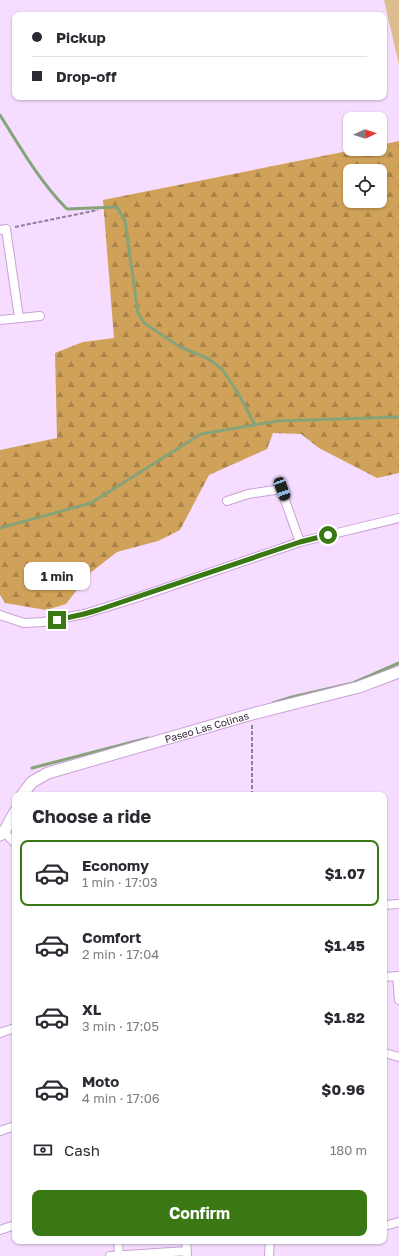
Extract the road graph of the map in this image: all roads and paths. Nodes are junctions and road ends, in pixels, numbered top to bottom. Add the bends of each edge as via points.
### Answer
1 (98, 210) dead end
2 (3, 229) edge
3 (40, 316) dead end
4 (19, 318) junction
5 (0, 320) edge
6 (227, 501) dead end
7 (399, 518) edge
8 (300, 542) junction
9 (0, 615) edge
10 (399, 672) edge
11 (252, 714) junction
12 (24, 792) edge
13 (252, 792) edge
14 (12, 817) edge
15 (2, 833) edge
16 (12, 841) edge
17 (399, 904) edge
18 (387, 905) edge
19 (398, 976) edge
20 (387, 977) edge
21 (399, 1000) edge
22 (12, 1029) edge
23 (0, 1033) edge
24 (387, 1054) edge
25 (399, 1057) edge
26 (12, 1127) edge
27 (0, 1131) edge
28 (399, 1222) edge
29 (387, 1225) edge
30 (12, 1226) edge
31 (0, 1230) edge
32 (117, 1244) edge
33 (270, 1244) edge
34 (187, 1253) edge
35 (115, 1256) edge
36 (269, 1256) edge

1 - 2 path
2 - 4 street
3 - 4 street
4 - 5 street
6 - 8 street via 248,494 282,489
7 - 8 street
8 - 9 street via 84,614 24,623
10 - 11 street, Paseo Las Colinas via 359,687
11 - 12 street, Paseo Las Colinas via 48,773 32,782
11 - 13 path
14 - 15 street
15 - 16 street
17 - 18 street
19 - 20 street
19 - 21 street
22 - 23 street
24 - 25 street
26 - 27 street
28 - 29 street
30 - 31 street
32 - 35 street
33 - 36 street
34 - 35 street

